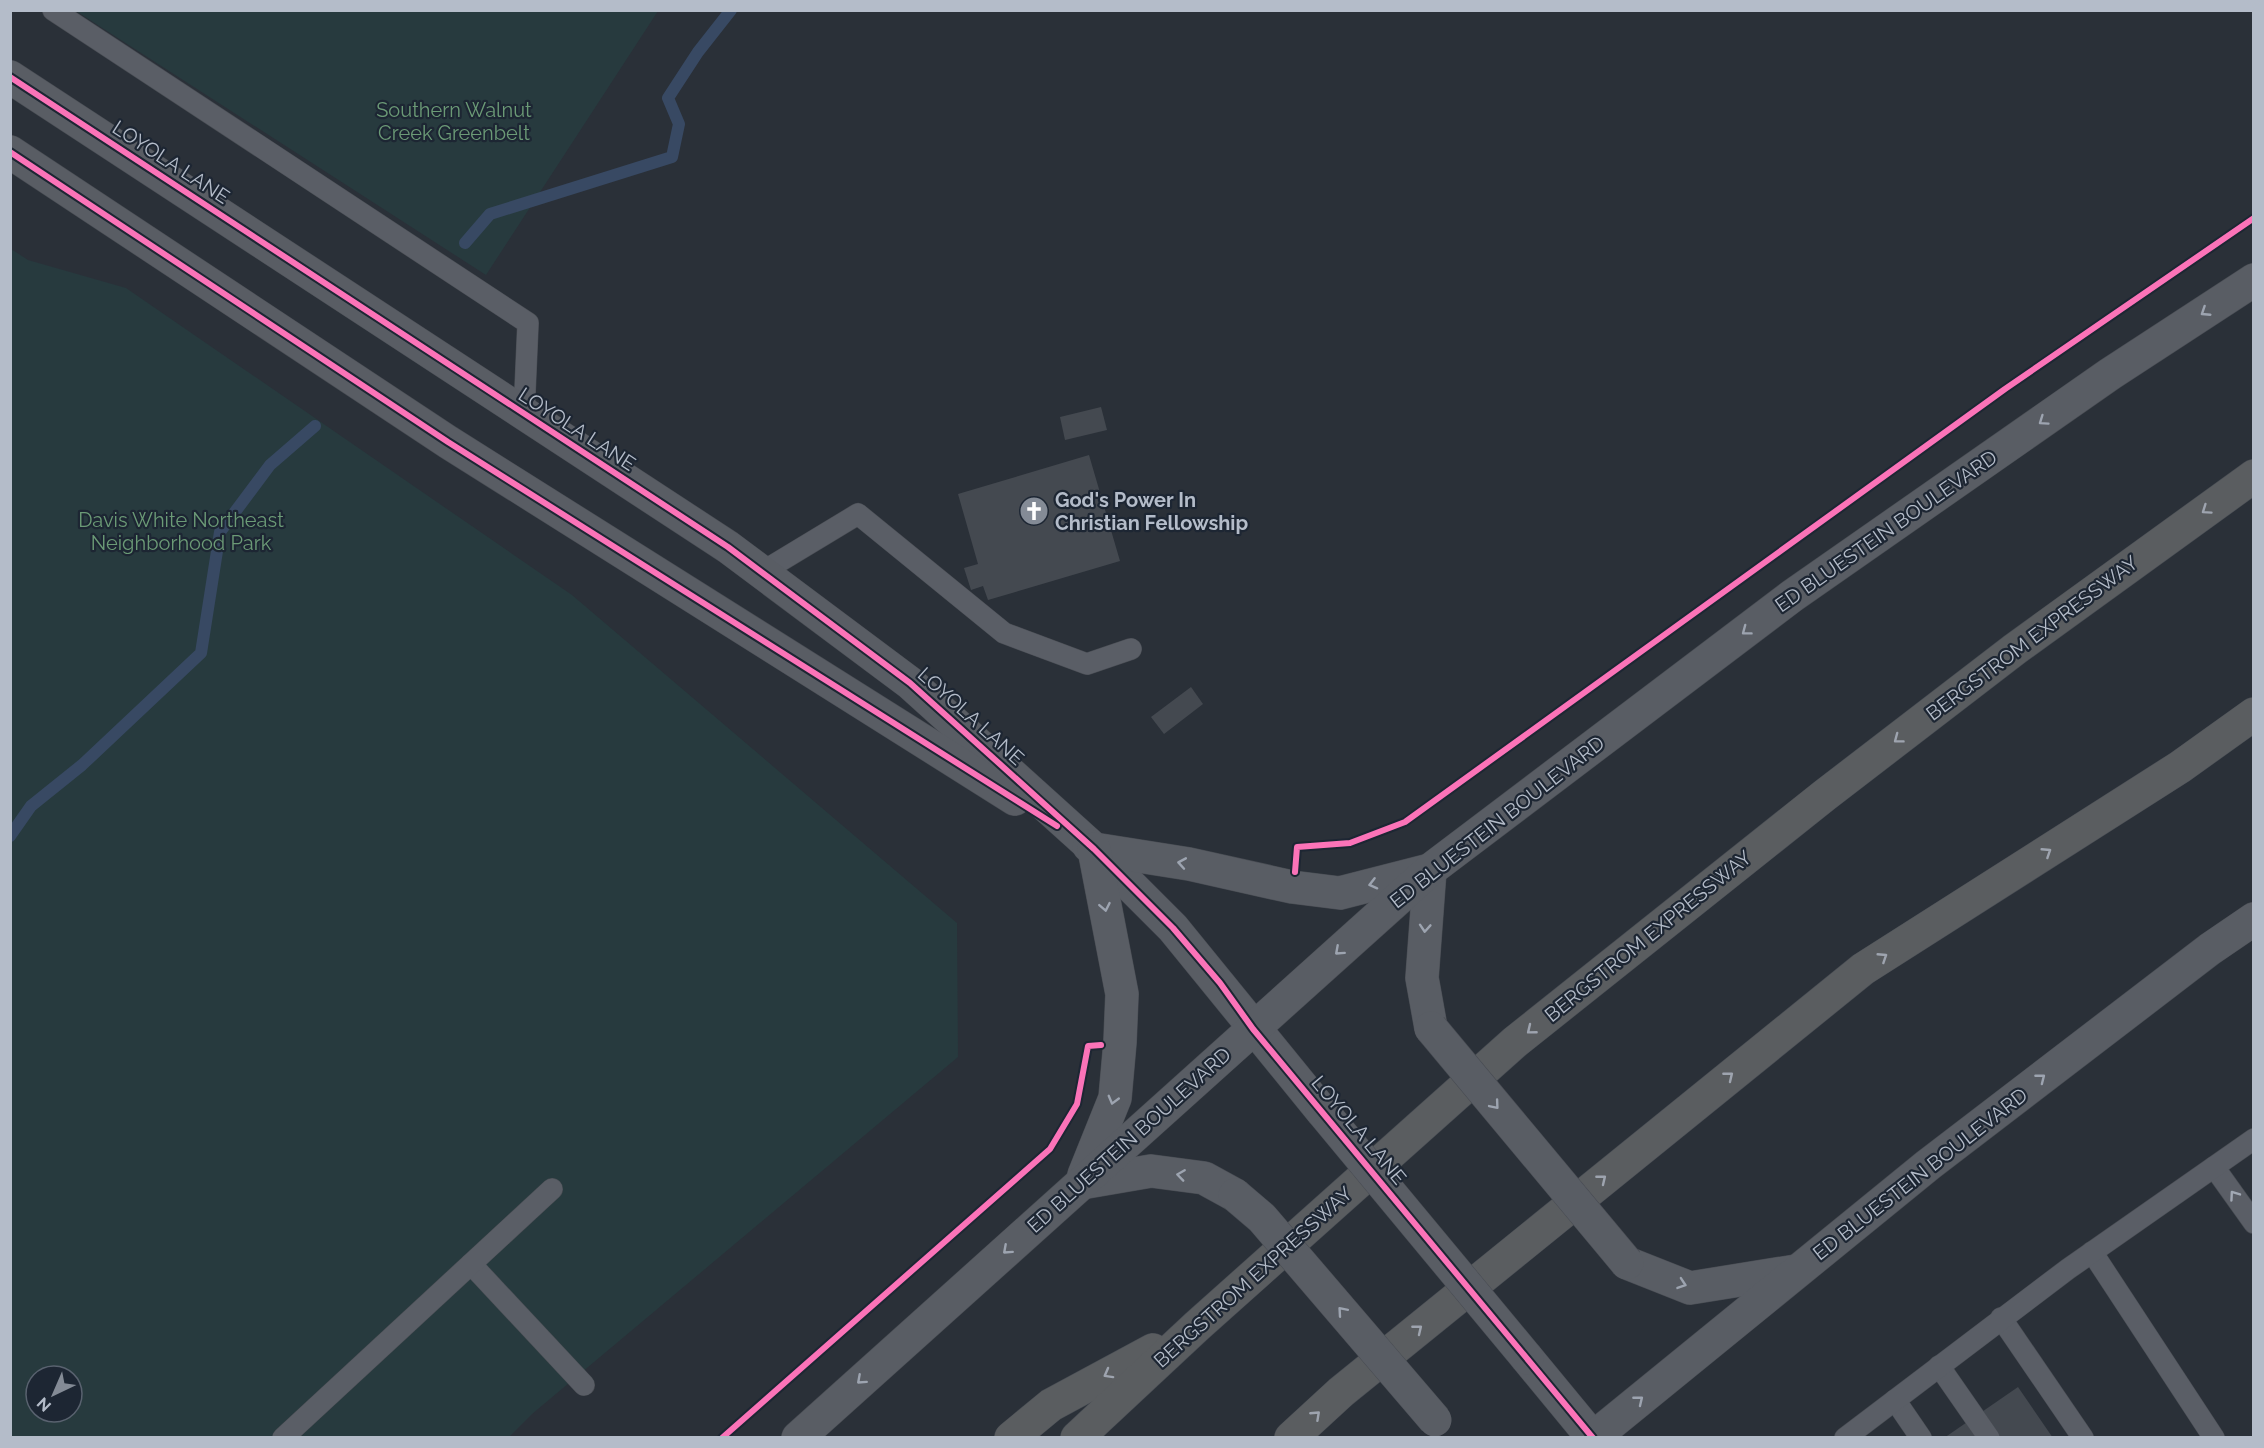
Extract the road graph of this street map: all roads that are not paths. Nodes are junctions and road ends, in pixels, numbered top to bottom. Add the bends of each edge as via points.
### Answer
1 (53, 10) edge
2 (10, 77) edge
3 (10, 153) edge
4 (2253, 280) edge
5 (524, 414) junction
6 (2253, 476) edge
7 (762, 572) junction
8 (1131, 649) dead end
9 (2253, 714) edge
10 (2253, 735) edge
11 (2180, 767) junction
12 (1095, 849) junction
13 (1430, 870) junction
14 (2253, 919) edge
15 (1253, 1029) junction
16 (2253, 1139) edge
17 (2214, 1167) junction
18 (1081, 1183) junction
19 (552, 1189) dead end
20 (2253, 1223) edge
21 (2092, 1252) junction
22 (471, 1264) junction
23 (1798, 1271) junction
24 (2001, 1318) junction
25 (1197, 1326) junction
26 (1939, 1366) junction
27 (584, 1386) dead end
28 (1895, 1400) junction
29 (1436, 1429) edge
30 (283, 1437) edge
31 (798, 1437) edge
32 (1011, 1437) edge
33 (1077, 1437) edge
34 (1291, 1437) edge
35 (1593, 1437) edge
36 (1846, 1437) edge
37 (1921, 1437) edge
38 (1989, 1437) edge
39 (2083, 1437) edge
40 (2214, 1437) edge

1 - 5 lane via 528,323
2 - 5 main road, LOYOLA LANE
3 - 12 main road, LOYOLA LANE via 457,447
4 -> 13 main road, ED BLUESTEIN BOULEVARD via 2100,381 1792,596
5 - 7 main road, LOYOLA LANE
6 -> 25 highway, BERGSTROM EXPRESSWAY via 1986,671 1534,1027
7 - 8 lane via 858,514 1004,633 1087,664
7 - 12 main road, LOYOLA LANE via 910,683
9 - 11 highway
10 - 11 highway
34 -> 11 highway via 1350,1384 1863,969
13 -> 12 main road via 1340,893
12 - 15 main road, LOYOLA LANE via 1173,928
12 -> 18 main road via 1122,993 1120,1042 1115,1098
13 -> 15 main road, ED BLUESTEIN BOULEVARD
13 -> 23 main road, bridge via 1422,978 1431,1028 1627,1263 1690,1288
23 -> 14 main road, ED BLUESTEIN BOULEVARD via 1938,1158
15 - 18 main road, ED BLUESTEIN BOULEVARD
15 - 35 main road, LOYOLA LANE, bridge
16 - 17 lane
20 -> 17 lane
17 - 21 lane
29 -> 18 main road, bridge via 1262,1218 1235,1195 1204,1178 1151,1171
18 -> 31 main road, ED BLUESTEIN BOULEVARD
19 - 22 lane
21 - 24 lane
21 - 40 lane
22 - 27 lane
22 - 30 lane
35 -> 23 main road, ED BLUESTEIN BOULEVARD
24 - 26 lane
24 - 39 lane
25 -> 32 highway via 1051,1405
25 - 33 highway, BERGSTROM EXPRESSWAY
26 - 28 lane
26 - 38 lane
28 - 36 lane
28 - 37 lane

